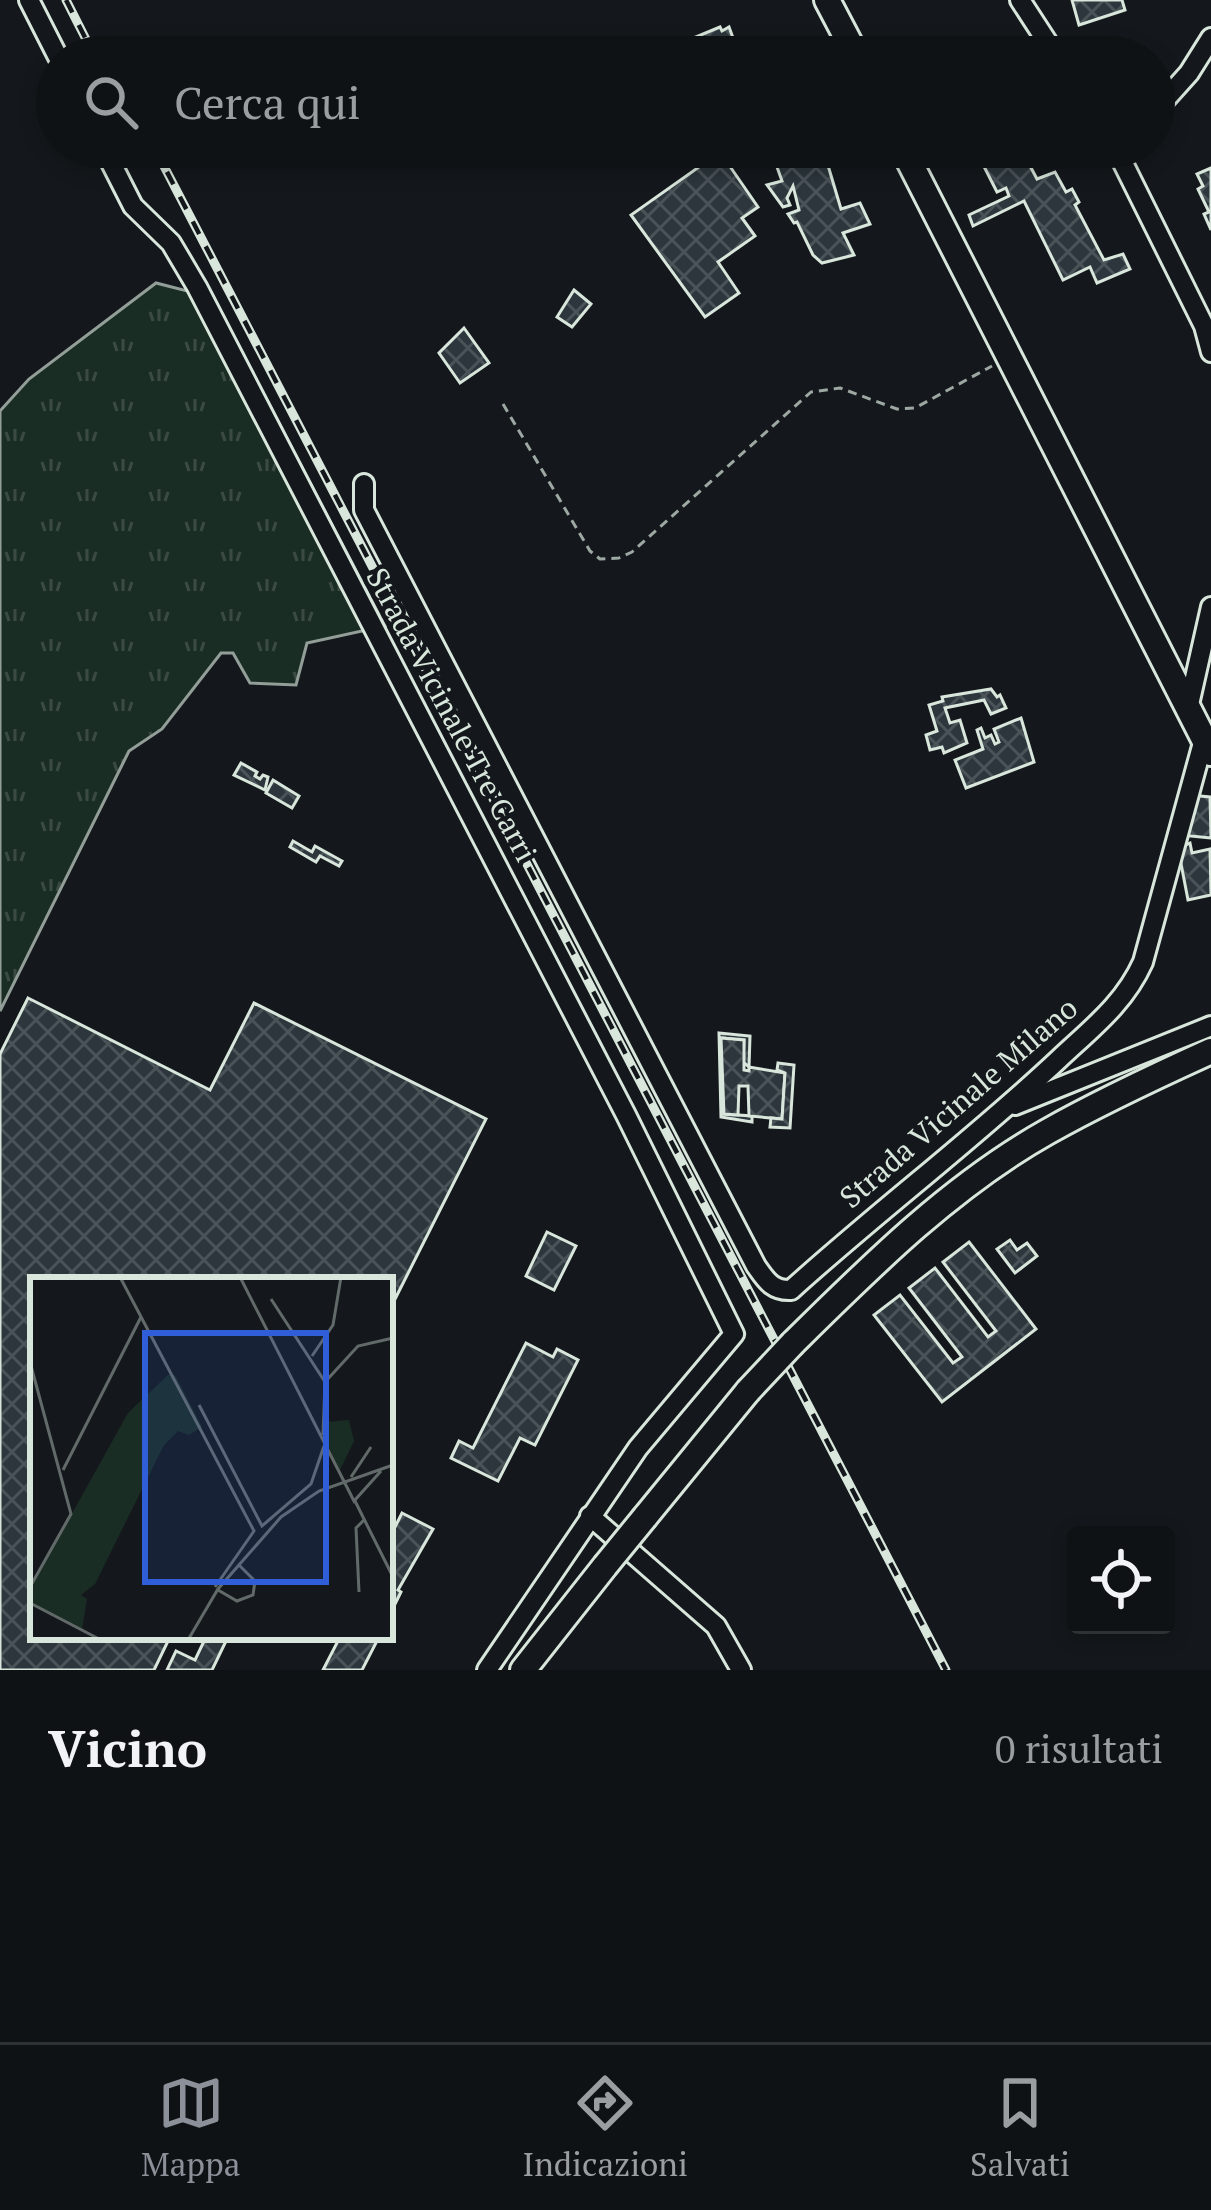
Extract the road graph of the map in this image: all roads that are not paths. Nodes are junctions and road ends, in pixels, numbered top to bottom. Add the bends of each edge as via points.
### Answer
1 (28, 0) edge
2 (827, 0) edge
3 (1020, 0) edge
4 (47, 36) edge
5 (845, 36) edge
6 (1044, 36) edge
7 (1211, 38) edge
8 (1175, 89) edge
9 (114, 168) edge
10 (913, 168) edge
11 (1129, 168) edge
12 (1208, 323) edge
13 (1211, 352) edge
14 (364, 484) dead end
15 (1211, 607) edge
16 (1188, 709) junction
17 (1208, 746) edge
18 (1211, 1026) edge
19 (1211, 1036) edge
20 (1211, 1051) edge
21 (1007, 1108) junction
22 (1046, 1133) junction
23 (590, 1516) junction
24 (581, 1596) junction
25 (487, 1670) edge
26 (524, 1670) edge
27 (538, 1670) edge
28 (742, 1670) edge

1 - 4 street
2 - 5 main road
3 - 6 street
7 - 8 street
9 - 23 street, Strada Vicinale Tre Carri via 197,287 731,1322 728,1344
10 - 16 main road
11 - 12 street
12 - 13 street
14 - 21 street, Strada Vicinale Milano via 364,510 772,1287 791,1290
15 - 16 street
16 - 17 main road
17 - 21 street, Strada Vicinale Milano via 1132,986
18 - 21 street
19 - 22 main road via 1096,1093
20 - 22 main road
22 - 24 main road, bridge via 912,1231 793,1342
23 - 25 street
23 - 28 street via 716,1626
24 - 26 main road
24 - 27 street via 572,1625

